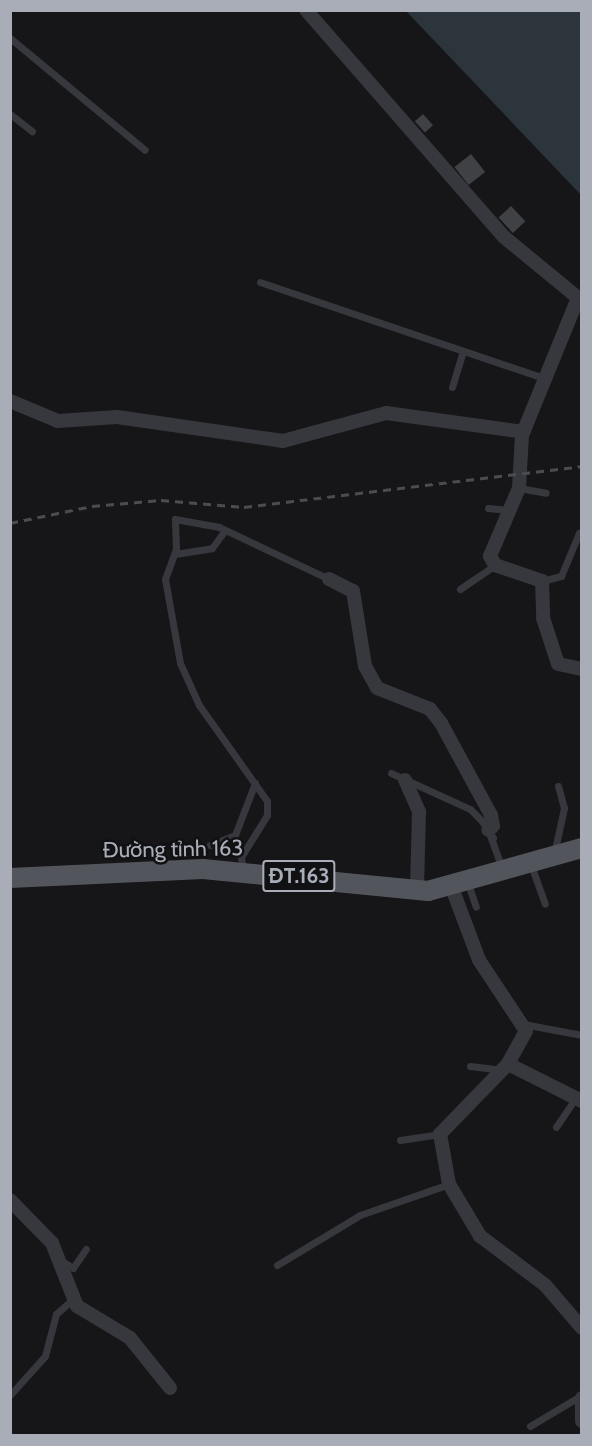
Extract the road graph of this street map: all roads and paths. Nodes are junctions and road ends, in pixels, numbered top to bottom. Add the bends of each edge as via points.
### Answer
1 (306, 10) edge
2 (10, 38) edge
3 (10, 114) edge
4 (32, 131) dead end
5 (145, 150) dead end
6 (260, 282) dead end
7 (580, 299) edge
8 (463, 352) junction
9 (544, 378) junction
10 (452, 387) dead end
11 (10, 400) edge
12 (524, 432) junction
13 (519, 488) junction
14 (546, 493) dead end
15 (488, 508) dead end
16 (508, 510) junction
17 (225, 530) junction
18 (579, 532) dead end
19 (175, 554) junction
20 (495, 565) junction
21 (329, 579) joint
22 (542, 581) junction
23 (460, 589) dead end
24 (582, 669) edge
25 (391, 773) dead end
26 (405, 780) junction
27 (255, 783) junction
28 (558, 786) dead end
29 (488, 830) junction
30 (210, 845) dead end
31 (581, 850) edge
32 (554, 857) junction
33 (531, 865) junction
34 (243, 870) junction
35 (504, 873) junction
36 (10, 878) edge
37 (460, 886) junction
38 (417, 891) junction
39 (545, 904) dead end
40 (476, 907) dead end
41 (523, 1024) junction
42 (582, 1035) edge
43 (470, 1066) dead end
44 (505, 1067) junction
45 (579, 1099) edge
46 (556, 1127) dead end
47 (440, 1134) junction
48 (400, 1140) dead end
49 (449, 1184) junction
50 (10, 1200) edge
51 (86, 1249) dead end
52 (57, 1260) junction
53 (277, 1265) dead end
54 (72, 1300) junction
55 (582, 1328) edge
56 (170, 1388) dead end
57 (10, 1395) edge
58 (582, 1396) edge
59 (582, 1421) edge
60 (530, 1425) dead end

1 - 7 street via 504,237
2 - 5 lane
3 - 4 lane
6 - 8 lane
7 - 9 street
8 - 9 lane
8 - 10 lane
9 - 12 street
11 - 12 street via 58,421 117,417 283,441 386,413
12 - 13 street
13 - 14 lane
13 - 16 street
15 - 16 lane
16 - 20 street via 492,547
17 - 19 lane via 212,548
17 - 19 lane via 175,519
17 - 21 lane
18 - 22 lane via 561,576
19 - 27 lane via 166,572 166,600 180,663 199,705
20 - 22 street
20 - 23 lane
21 - 29 street via 353,591 365,666 377,688 430,709 441,723 491,815 493,826
22 - 24 street via 543,618 558,663
25 - 26 lane
26 - 29 lane via 455,799
26 - 38 street via 419,812
27 - 30 lane via 235,835
27 - 34 lane via 268,809 244,850
28 - 32 lane via 564,808
29 - 35 lane
31 - 32 main road, Đường tỉnh 163 / ĐT.163
32 - 33 main road, Đường tỉnh 163 / ĐT.163
33 - 35 main road, Đường tỉnh 163 / ĐT.163
33 - 39 lane
34 - 36 main road, Đường tỉnh 163 / ĐT.163
34 - 38 main road, Đường tỉnh 163 / ĐT.163
35 - 37 main road, Đường tỉnh 163 / ĐT.163
37 - 38 main road, Đường tỉnh 163 / ĐT.163
37 - 40 lane
37 - 41 street via 475,953
41 - 42 lane
41 - 44 street via 524,1040
43 - 44 lane
44 - 45 street
44 - 47 street
45 - 46 lane
47 - 48 lane
47 - 49 street
49 - 53 lane via 360,1215
49 - 55 street via 480,1236 545,1285
50 - 52 street via 45,1233
51 - 52 lane via 73,1268
52 - 54 street
54 - 56 street via 130,1338
54 - 57 lane via 56,1314 45,1356
58 - 59 street
58 - 60 lane

